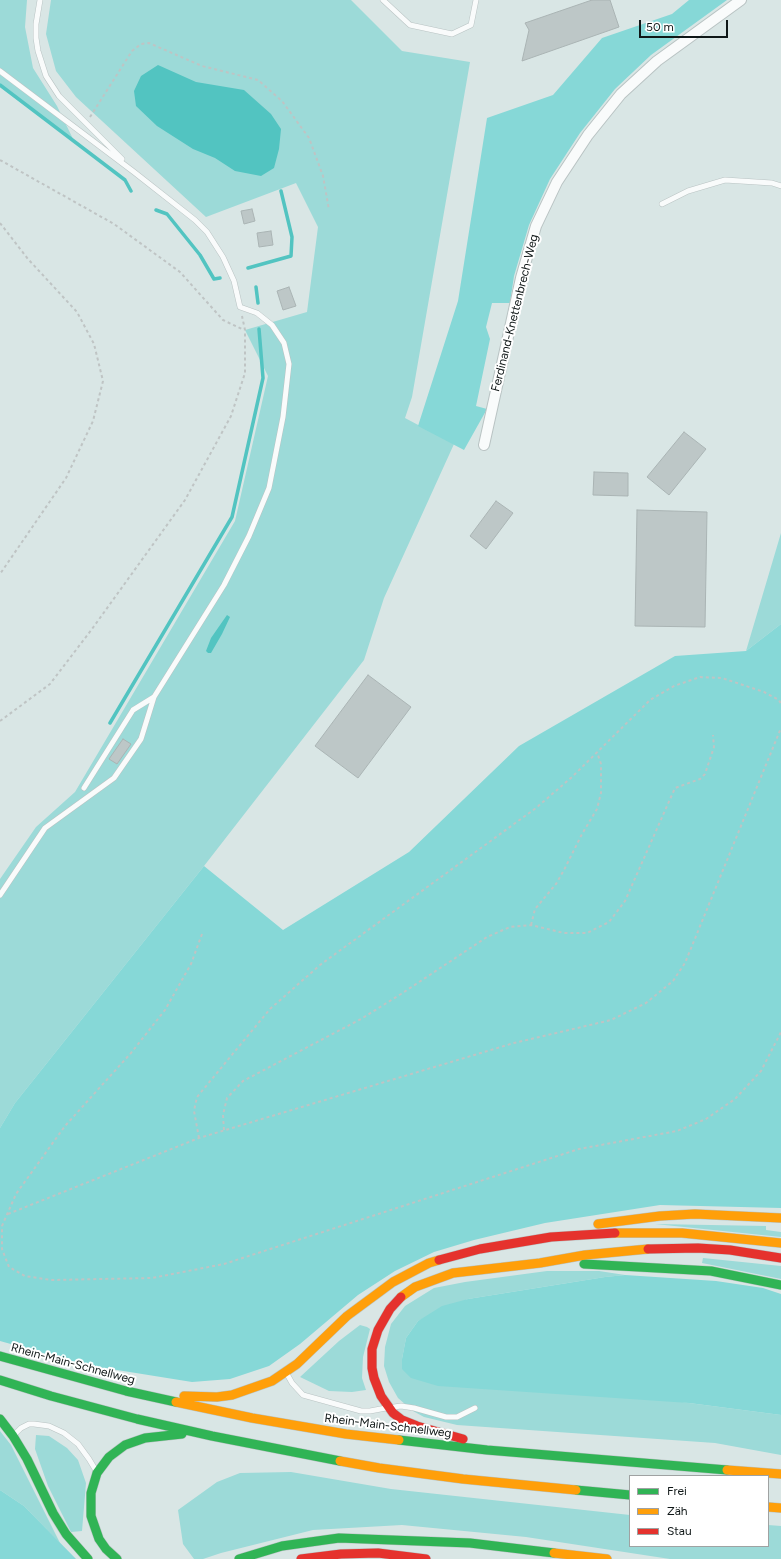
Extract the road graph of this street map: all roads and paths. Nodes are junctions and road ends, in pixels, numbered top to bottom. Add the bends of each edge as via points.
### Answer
1 (40, 0) edge
2 (383, 0) edge
3 (476, 0) edge
4 (741, 0) edge
5 (0, 71) edge
6 (87, 123) junction
7 (0, 160) edge
8 (134, 172) junction
9 (781, 186) edge
10 (662, 204) dead end
11 (329, 210) dead end
12 (0, 223) edge
13 (240, 307) junction
14 (245, 330) junction
15 (484, 445) dead end
16 (0, 574) edge
17 (154, 697) junction
18 (781, 704) edge
19 (0, 721) edge
20 (781, 728) edge
21 (713, 735) dead end
22 (598, 752) junction
23 (84, 788) dead end
24 (0, 895) edge
25 (531, 925) junction
26 (202, 934) dead end
27 (781, 1032) edge
28 (224, 1130) junction
29 (199, 1138) junction
30 (7, 1214) junction
31 (781, 1218) edge
32 (542, 1238) junction
33 (781, 1243) edge
34 (781, 1258) edge
35 (540, 1263) junction
36 (781, 1285) edge
37 (0, 1356) edge
38 (286, 1372) junction
39 (0, 1380) edge
40 (126, 1391) junction
41 (388, 1408) junction
42 (475, 1408) dead end
43 (0, 1419) edge
44 (13, 1436) junction
45 (212, 1436) junction
46 (487, 1450) junction
47 (97, 1473) junction
48 (781, 1474) edge
49 (629, 1495) edge
50 (769, 1507) edge
51 (781, 1508) edge
52 (390, 1538) junction
53 (480, 1554) dead end
54 (88, 1559) edge
55 (117, 1559) edge
56 (239, 1559) edge
57 (301, 1559) edge
58 (426, 1559) edge
59 (607, 1559) edge

1 - 6 lane via 36,38 46,76 59,96
2 - 3 lane via 410,25 452,34 471,25
4 - 15 street, Ferdinand-Knettenbrech-Weg via 657,61 621,94 588,135 557,182 536,226 521,278
5 - 8 lane
6 - 8 lane
6 - 11 path via 132,51 141,44 149,43 202,66 258,80 282,101 309,138 323,176
7 - 14 path via 114,224 180,272 223,320
8 - 13 lane via 207,232 230,268
9 - 10 lane via 772,183 725,180 688,191
12 - 16 path via 28,259 77,312 94,344 103,381 93,421 66,478
13 - 14 path
13 - 17 lane via 257,313 272,326 284,343 289,364 271,481 224,586
14 - 19 path via 245,373 231,416 185,500 50,684
17 - 23 lane via 133,710
17 - 24 lane via 141,739 114,778 45,828
18 - 22 path via 779,700 764,692 722,678 700,677 674,686 650,700
20 - 28 path via 685,964 672,981 646,1003 610,1020 514,1043
21 - 25 path via 714,747 705,774 700,780 675,788 625,901 609,922 587,933 564,933
22 - 25 path via 601,764 601,793 597,809 556,884 535,909
22 - 29 path via 536,808 320,965 270,1009 197,1097 194,1111
25 - 28 path via 510,927 487,937 361,1019 243,1081 227,1098 223,1115
26 - 30 path via 191,964 165,1010 131,1053 64,1126 16,1194
27 - 30 path via 761,1071 735,1099 706,1119 677,1131 579,1149 224,1264 152,1278 51,1280 25,1276 9,1267 2,1249 2,1226
28 - 29 path
29 - 30 path
31 - 32 highway via 702,1214 660,1216 592,1225
32 - 33 highway via 648,1232 715,1235
32 - 38 highway via 452,1256 410,1272 347,1316
34 - 35 highway via 730,1250 671,1248 598,1253
35 - 36 highway via 711,1271
35 - 41 highway via 453,1273 415,1287 397,1300 378,1330 372,1349 374,1378
37 - 40 highway, Rhein-Main-Schnellweg
38 - 40 highway via 272,1381 246,1391 217,1397
38 - 41 lane via 303,1394 360,1411
39 - 45 highway via 129,1417
40 - 46 highway, Rhein-Main-Schnellweg via 320,1430
41 - 42 lane via 407,1406 446,1418 457,1417
41 - 46 highway via 402,1420 471,1441
43 - 44 highway
44 - 47 lane via 28,1424 49,1426 78,1444
44 - 54 highway via 28,1459 53,1513 66,1534
45 - 47 highway via 192,1434 135,1441 117,1450
45 - 49 highway via 387,1469 513,1485
46 - 48 highway, Rhein-Main-Schnellweg
47 - 55 highway via 91,1493 91,1516 99,1539
50 - 51 highway
52 - 53 highway
52 - 56 highway via 310,1541 282,1546
52 - 59 highway via 470,1543
57 - 58 highway via 341,1554

